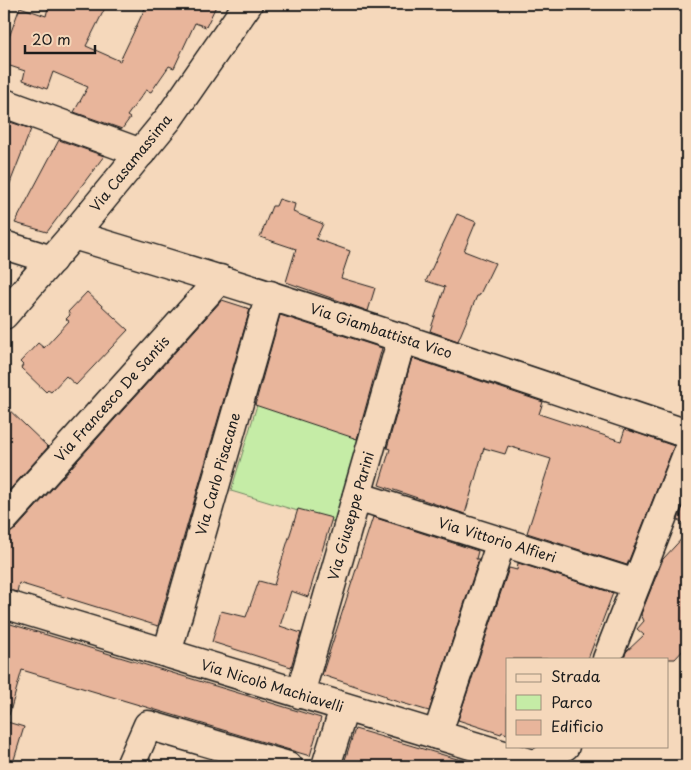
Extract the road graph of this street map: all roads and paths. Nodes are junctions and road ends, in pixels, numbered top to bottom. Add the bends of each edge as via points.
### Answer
1 (248, 4) edge
2 (4, 103) edge
3 (140, 153) junction
4 (73, 235) junction
5 (4, 245) edge
6 (52, 260) junction
7 (220, 279) junction
8 (270, 295) junction
9 (4, 315) edge
10 (402, 338) junction
11 (687, 434) edge
12 (687, 454) edge
13 (357, 496) junction
14 (4, 519) edge
15 (501, 542) junction
16 (636, 584) junction
17 (4, 604) edge
18 (167, 653) junction
19 (607, 658) edge
20 (300, 694) junction
21 (344, 708) junction
22 (437, 735) junction
23 (562, 748) edge
24 (130, 766) edge
25 (288, 766) edge
26 (326, 766) edge
27 (536, 766) edge

1 - 3 street, Via Casamassima via 169,118
2 - 3 street
3 - 4 street, Via Casamassima
4 - 6 street, Via Casamassima
4 - 7 street, Via Giambattista Vico
5 - 6 street
6 - 9 street, Via Casamassima
7 - 8 street, Via Giambattista Vico
7 - 14 street, Via Francesco De Santis
8 - 10 street, Via Giambattista Vico
8 - 18 street, Via Carlo Pisacane
10 - 11 street, Via Giambattista Vico
10 - 13 street, Via Giuseppe Parini
12 - 16 street
13 - 15 street, Via Vittorio Alfieri
13 - 20 street, Via Giuseppe Parini
15 - 16 street, Via Vittorio Alfieri
15 - 22 street
16 - 19 street
17 - 18 street, Via Nicolò Machiavelli
18 - 20 street, Via Nicolò Machiavelli
20 - 21 street, Via Nicolò Machiavelli
21 - 22 street, Via Nicolò Machiavelli
21 - 26 street
22 - 27 street, Via Nicolò Machiavelli
23 - 27 street
24 - 25 street via 148,725

